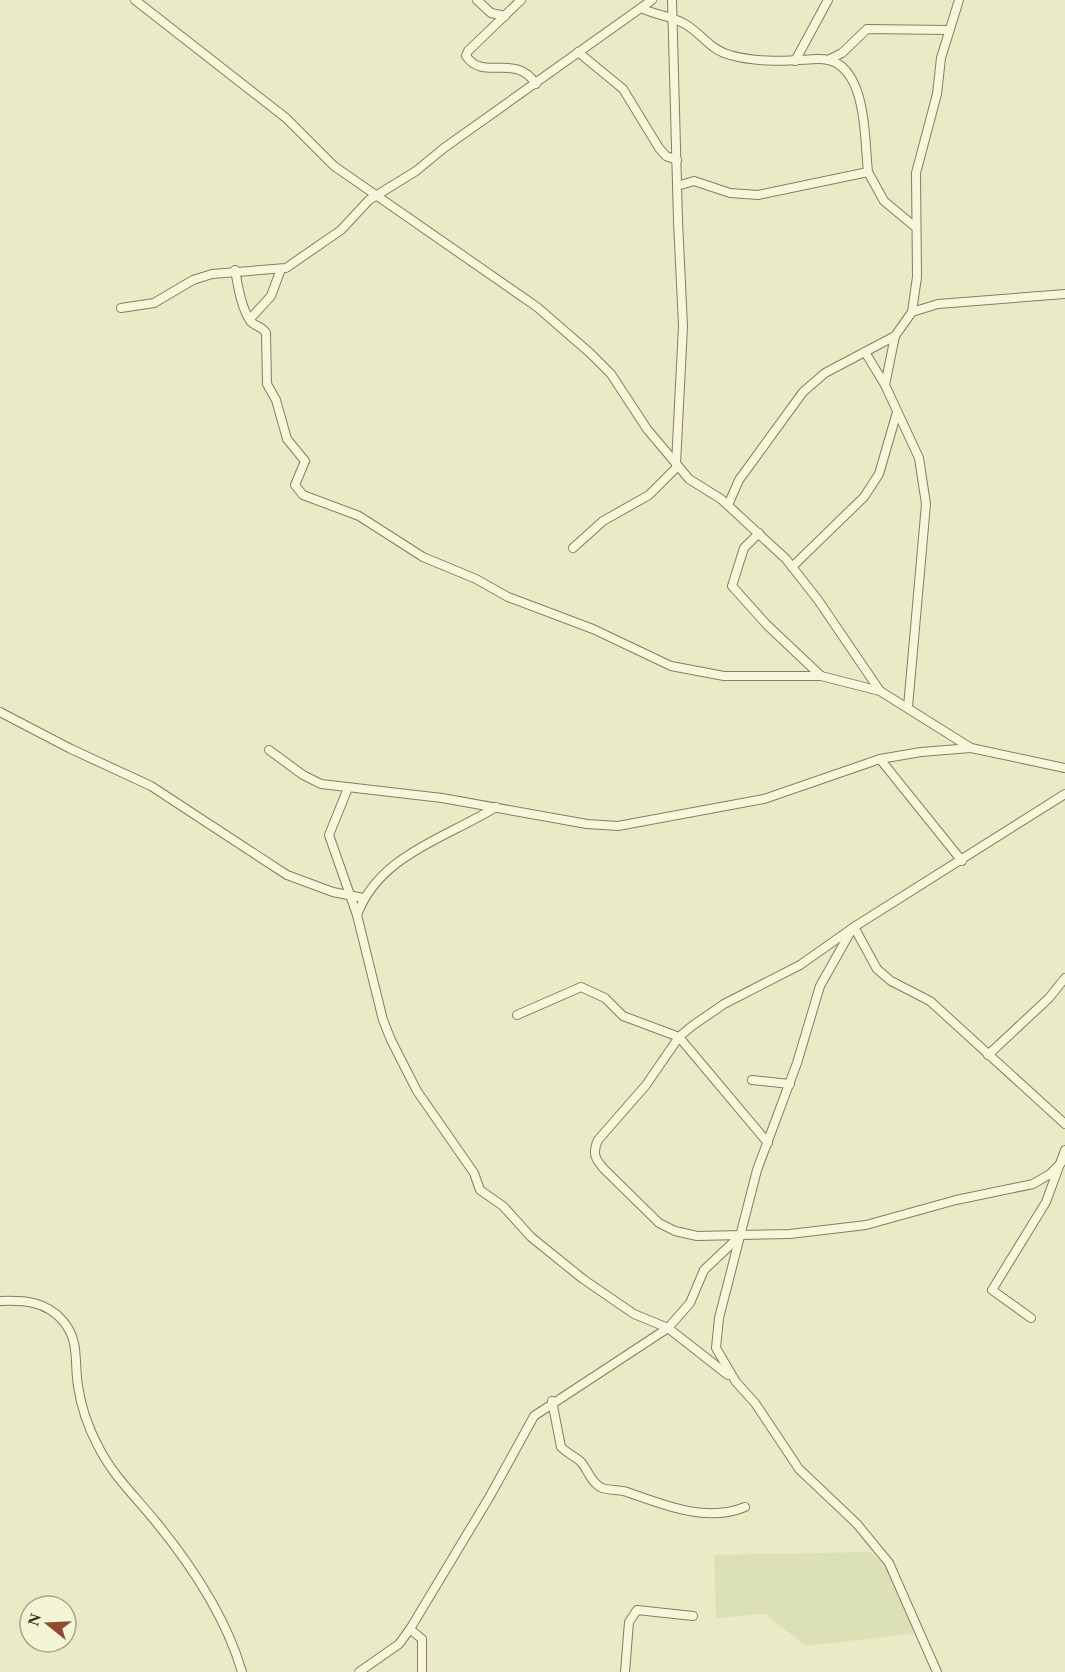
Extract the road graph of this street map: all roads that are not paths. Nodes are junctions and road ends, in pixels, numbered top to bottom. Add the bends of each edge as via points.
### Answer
1 (135, 0) edge
2 (477, 0) edge
3 (521, 0) edge
4 (652, 0) edge
5 (672, 0) edge
6 (828, 0) edge
7 (959, 0) edge
8 (641, 8) junction
9 (505, 16) junction
10 (672, 19) junction
11 (949, 30) junction
12 (578, 52) junction
13 (828, 60) junction
14 (795, 61) junction
15 (536, 84) junction
16 (677, 160) junction
17 (868, 172) junction
18 (677, 186) junction
19 (376, 197) junction
20 (914, 226) junction
21 (281, 269) junction
22 (235, 270) junction
23 (1065, 294) edge
24 (121, 308) dead end
25 (912, 312) junction
26 (250, 319) junction
27 (895, 336) junction
28 (865, 352) junction
29 (885, 385) junction
30 (897, 412) junction
31 (677, 465) junction
32 (728, 505) junction
33 (759, 534) junction
34 (573, 548) dead end
35 (792, 567) junction
36 (821, 676) junction
37 (880, 691) junction
38 (908, 707) junction
39 (0, 712) edge
40 (971, 748) junction
41 (269, 750) dead end
42 (880, 759) junction
43 (1065, 768) edge
44 (348, 788) junction
45 (1065, 794) edge
46 (496, 807) junction
47 (962, 861) junction
48 (351, 896) junction
49 (363, 898) junction
50 (357, 915) junction
51 (854, 927) junction
52 (1065, 978) edge
53 (518, 1015) dead end
54 (679, 1038) junction
55 (988, 1055) junction
56 (752, 1080) dead end
57 (790, 1084) junction
58 (1065, 1124) edge
59 (768, 1143) junction
60 (1065, 1150) edge
61 (1061, 1162) junction
62 (741, 1235) junction
63 (0, 1301) edge
64 (1031, 1318) dead end
65 (668, 1328) junction
66 (736, 1382) junction
67 (552, 1401) junction
68 (746, 1507) dead end
69 (693, 1616) dead end
70 (410, 1629) junction
71 (242, 1672) edge
72 (359, 1672) edge
73 (422, 1672) edge
74 (625, 1672) edge
75 (937, 1672) edge

1 - 19 street via 286,118 327,160
2 - 9 street via 491,13
3 - 9 street
4 - 8 street
5 - 10 street
6 - 14 street
7 - 11 street
8 - 10 street
8 - 12 street
9 - 15 street via 468,51 467,57 487,68 519,68 531,75
10 - 14 street via 724,53
10 - 16 street
11 - 13 street via 867,29
11 - 20 street via 941,58 939,87 916,170
12 - 15 street
12 - 16 street via 622,89 659,148
13 - 14 street
13 - 17 street via 845,69 855,83 863,116
15 - 19 street
16 - 18 street
17 - 18 street via 758,195 725,192 694,181
17 - 20 street via 884,201
18 - 31 street via 683,350
19 - 21 street via 341,230
19 - 31 street via 566,331 608,370 631,407
20 - 25 street via 916,277
21 - 22 street
21 - 26 street via 271,296
22 - 24 street via 200,277 154,303
22 - 26 street
23 - 25 street via 938,304
25 - 27 street
26 - 36 street via 266,333 267,384 287,439 303,456 295,485 303,495 359,516 413,552 500,593 593,629 671,666 724,676
27 - 28 street
27 - 29 street
28 - 29 street
28 - 32 street via 825,373 798,397 739,480
29 - 30 street
30 - 35 street via 879,474 869,490
30 - 38 street via 919,459 926,495 926,531
31 - 32 street via 693,483
31 - 34 street via 649,495 603,521
32 - 33 street
33 - 35 street
33 - 36 street via 744,548 732,586
35 - 37 street
36 - 37 street
37 - 38 street
38 - 40 street
39 - 48 street via 151,786 287,875
40 - 42 street
40 - 43 street
41 - 44 street via 313,781
42 - 46 street via 764,799 618,826
42 - 47 street
44 - 46 street
44 - 48 street via 329,835
45 - 47 street
46 - 49 street via 399,860
47 - 51 street
48 - 49 street
48 - 50 street
49 - 50 street
50 - 65 street via 382,1020 417,1091 474,1173 480,1190 583,1279 634,1314
51 - 54 street via 800,965 724,1004
51 - 55 street via 877,969 891,981 923,996
51 - 57 street via 820,986
52 - 55 street
53 - 54 street via 581,987 605,998 623,1016
54 - 59 street
54 - 62 street via 646,1085 598,1140 596,1160 659,1223 675,1232
55 - 58 street
56 - 57 street
57 - 59 street
59 - 62 street
60 - 61 street
61 - 62 street via 1033,1184 866,1225
61 - 64 street via 1046,1202 992,1290
62 - 65 street via 704,1270 690,1303
62 - 66 street via 716,1333 716,1348
63 - 71 street via 35,1302 63,1320 75,1342 82,1408 98,1448 117,1480 173,1542 225,1626
65 - 66 street
65 - 67 street
66 - 75 street via 755,1403 799,1469 857,1524 889,1563
67 - 68 street via 561,1447 582,1462 588,1476 602,1488 706,1513
67 - 70 street via 534,1416
69 - 74 street via 637,1610 628,1622
70 - 72 street via 399,1644
70 - 73 street via 422,1640

